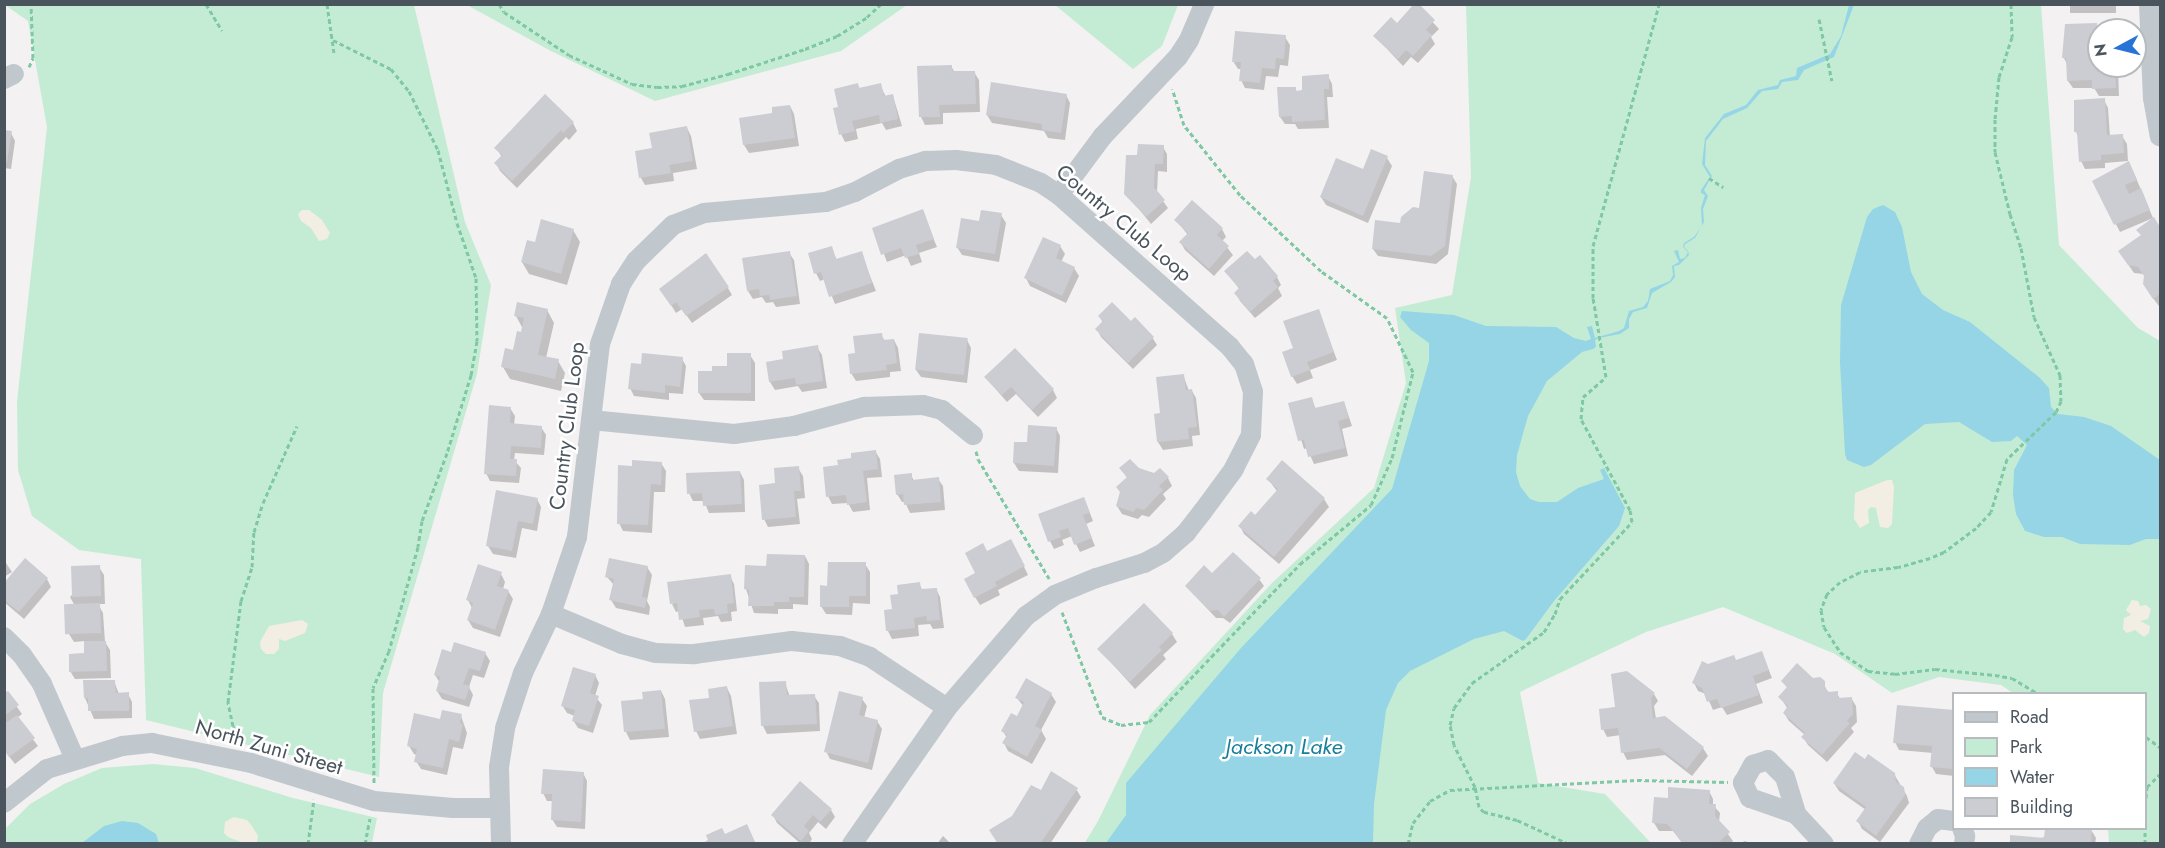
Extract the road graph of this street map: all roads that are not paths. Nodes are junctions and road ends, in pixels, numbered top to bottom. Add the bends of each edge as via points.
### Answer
1 (1204, 4) edge
2 (2148, 4) edge
3 (2160, 136) edge
4 (1059, 195) junction
5 (591, 420) junction
6 (973, 435) dead end
7 (551, 614) junction
8 (4, 638) edge
9 (947, 708) junction
10 (75, 759) junction
11 (4, 803) edge
12 (500, 808) junction
13 (1796, 814) junction
14 (1952, 821) edge
15 (501, 843) edge
16 (852, 843) edge
17 (1824, 843) edge
18 (1919, 843) edge

1 - 4 street via 1178,57 1102,137
2 - 3 street via 2153,98
4 - 5 street, Country Club Loop via 1041,183 996,165 941,160 912,164 826,202 717,210 681,221 648,246 621,284 600,344
4 - 9 street, Country Club Loop via 1238,355 1253,392 1251,435 1234,469 1186,533 1144,563 1055,595 1034,609
5 - 6 street via 734,434 794,426 864,407 923,405 942,410
5 - 7 street, Country Club Loop via 577,537
7 - 9 street via 622,644 656,652 694,654 792,641 840,646 879,663
7 - 12 street, Country Club Loop via 523,673 505,728 499,767
8 - 10 street via 22,655 42,684
9 - 16 street, Country Club Loop
10 - 11 street, North Zuni Street via 47,769
10 - 12 street, North Zuni Street via 122,746 152,743 251,763 374,801
12 - 15 street, Country Club Loop
13 - 13 street via 1785,777 1768,760 1753,765 1743,783 1750,798
13 - 17 street
14 - 18 street via 1938,819 1927,828

